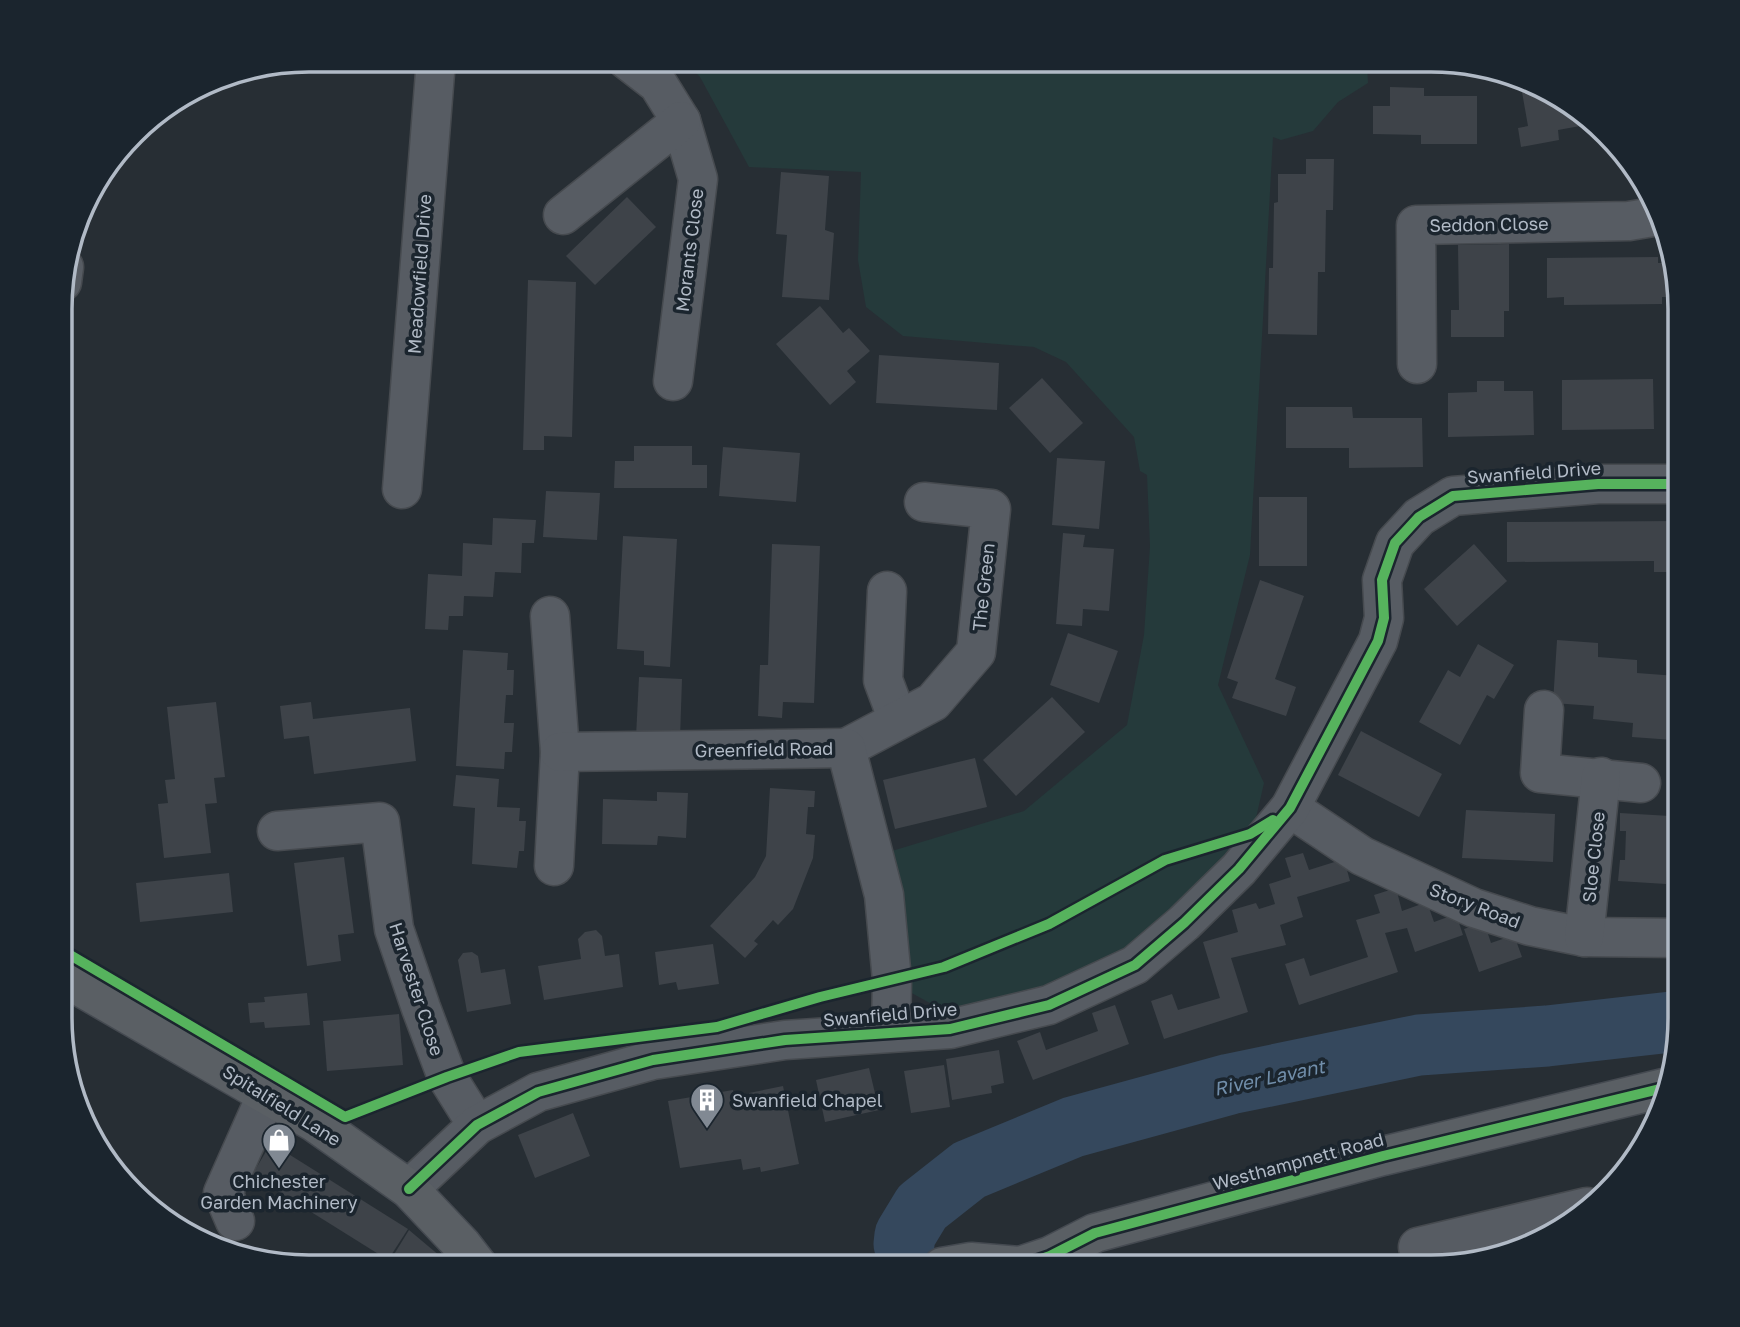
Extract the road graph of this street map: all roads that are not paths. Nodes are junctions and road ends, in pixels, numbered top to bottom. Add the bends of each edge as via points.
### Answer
1 (435, 72) edge
2 (642, 72) edge
3 (681, 121) junction
4 (563, 215) dead end
5 (1650, 218) edge
6 (1417, 364) dead end
7 (673, 381) dead end
8 (1668, 484) edge
9 (402, 489) dead end
10 (924, 502) dead end
11 (887, 591) dead end
12 (550, 616) dead end
13 (1544, 710) dead end
14 (898, 720) junction
15 (846, 748) junction
16 (560, 752) junction
17 (1601, 778) junction
18 (1641, 783) dead end
19 (1290, 808) junction
20 (277, 831) dead end
21 (554, 866) dead end
22 (1584, 937) junction
23 (1668, 938) edge
24 (72, 982) edge
25 (891, 1032) junction
26 (1657, 1090) edge
27 (267, 1094) junction
28 (477, 1125) junction
29 (409, 1189) junction
30 (1568, 1211) edge
31 (235, 1221) dead end
32 (1418, 1247) dead end
33 (470, 1255) edge
34 (1050, 1255) edge

1 - 9 street, Meadowfield Drive
2 - 3 street, Morants Close via 658,84
3 - 4 street
3 - 7 street, Morants Close via 698,179
5 - 6 street, Seddon Close via 1416,225
8 - 19 street, Swanfield Drive via 1598,484 1454,496 1419,517 1395,543 1382,580 1384,618 1378,641
10 - 14 street, The Green via 991,509 976,652 933,702
11 - 14 street via 883,680
12 - 16 street
13 - 17 street via 1540,773
14 - 15 street, The Green
15 - 16 street, Greenfield Road
15 - 25 street, Greenfield Road via 884,895 892,981
16 - 21 street
17 - 18 street
17 - 22 street, Sloe Close
19 - 22 street, Story Road via 1362,856 1424,887 1530,926
19 - 25 street, Swanfield Drive via 1239,869 1135,965 1049,1005 950,1029
20 - 28 street, Harvester Close via 380,822 394,929 447,1077
22 - 23 street, Story Road
24 - 27 main road, Spitalfield Lane
25 - 28 street, Swanfield Drive via 785,1040 653,1060 538,1092
26 - 34 main road, Westhampnett Road via 1095,1233
27 - 29 main road, Spitalfield Lane
27 - 31 street via 223,1193
28 - 29 street, Swanfield Drive
29 - 33 main road, Spitalfield Lane
30 - 32 street

